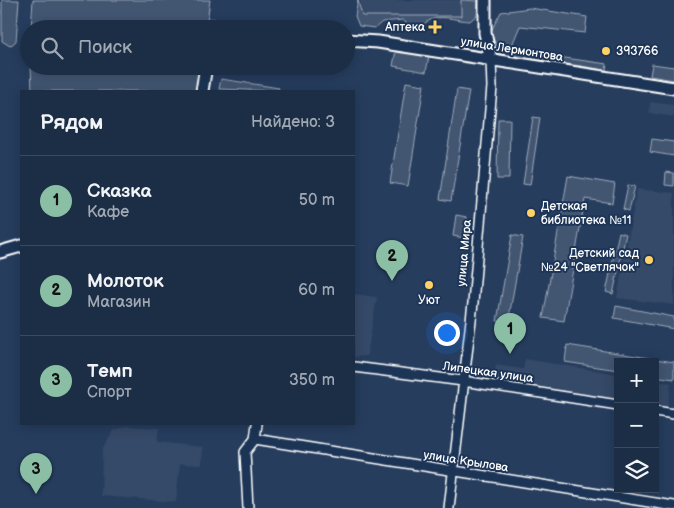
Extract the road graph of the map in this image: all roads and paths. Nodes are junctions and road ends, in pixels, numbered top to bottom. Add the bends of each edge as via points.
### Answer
1 (485, 0) edge
2 (355, 41) edge
3 (491, 60) junction
4 (205, 75) edge
5 (674, 88) edge
6 (202, 90) edge
7 (20, 246) edge
8 (0, 252) edge
9 (355, 367) edge
10 (463, 381) junction
11 (614, 404) edge
12 (659, 412) edge
13 (674, 414) edge
14 (257, 425) edge
15 (255, 439) junction
16 (452, 472) junction
17 (674, 506) edge
18 (248, 508) edge
19 (449, 508) edge

1 - 3 street, улица Мира via 485,33
2 - 3 street, улица Лермонтова
3 - 5 street, улица Лермонтова
3 - 10 street, улица Мира via 492,87
4 - 6 street
7 - 8 street
9 - 10 street, Липецкая улица
10 - 11 street, Липецкая улица
10 - 16 street, улица Мира
12 - 13 street
14 - 15 street
15 - 16 street, улица Крылова
15 - 18 street via 245,452
16 - 17 street, улица Крылова
16 - 19 street, улица Мира

